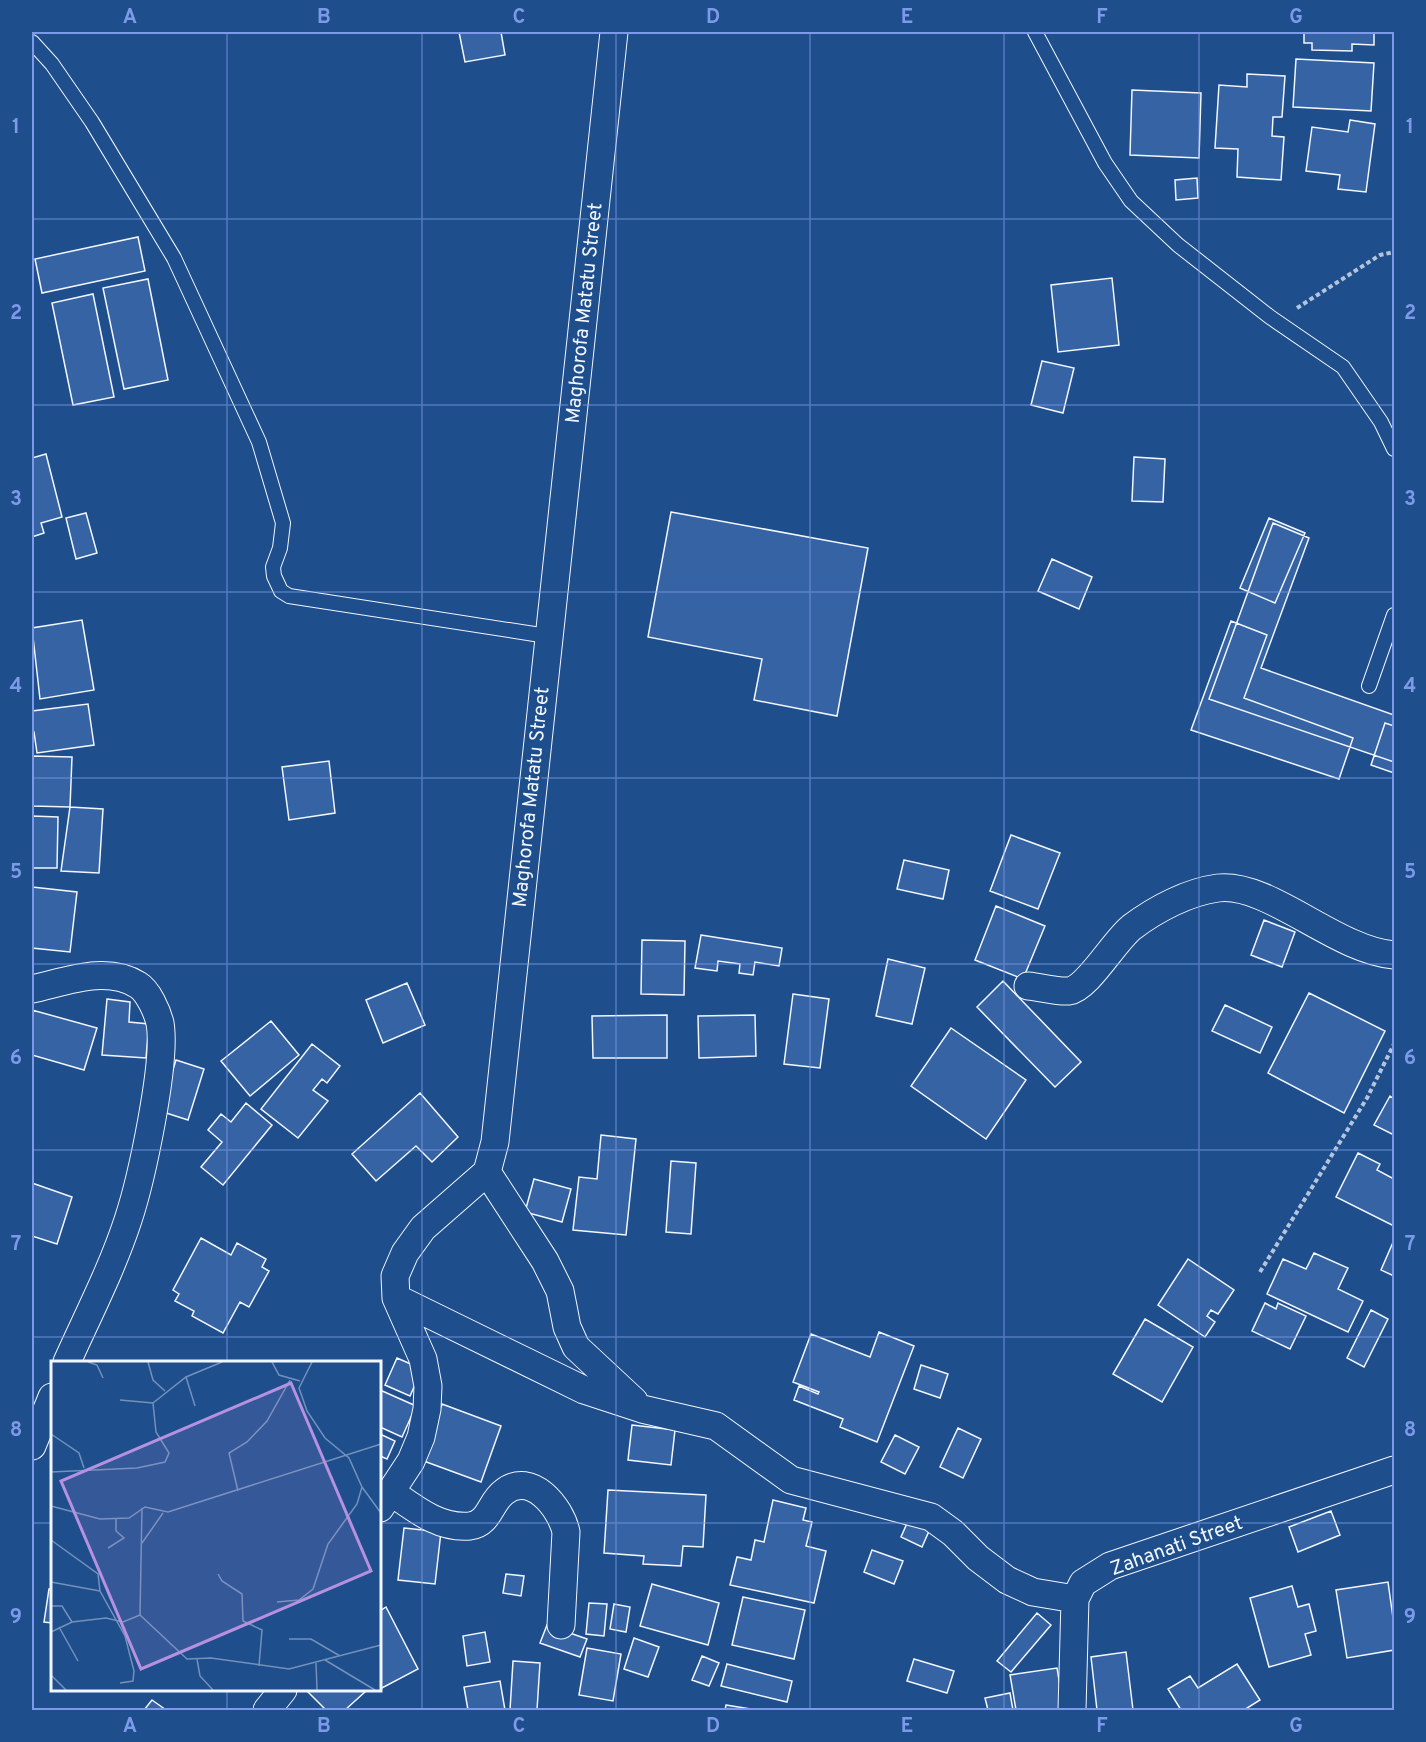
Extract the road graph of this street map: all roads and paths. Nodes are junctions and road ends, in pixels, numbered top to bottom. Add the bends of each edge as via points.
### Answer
1 (614, 32) edge
2 (1035, 32) edge
3 (32, 42) edge
4 (1395, 252) edge
5 (1295, 309) dead end
6 (1395, 449) edge
7 (1395, 615) edge
8 (547, 636) junction
9 (1369, 686) dead end
10 (1395, 955) edge
11 (1028, 986) dead end
12 (32, 989) edge
13 (1395, 1044) edge
14 (488, 1172) junction
15 (1260, 1272) dead end
16 (396, 1298) junction
17 (67, 1361) edge
18 (51, 1399) edge
19 (642, 1409) junction
20 (32, 1446) edge
21 (1395, 1470) edge
22 (386, 1500) edge
23 (1075, 1599) junction
24 (561, 1625) dead end
25 (281, 1691) edge
26 (267, 1710) edge
27 (1072, 1710) edge

1 - 8 street, Maghorofa Matatu Street
2 - 6 lane via 1105,163 1131,201 1178,245 1270,318 1343,367
3 - 8 lane via 92,122 174,258 259,442 283,523 273,567 281,591 289,596
4 - 5 path via 1380,255
7 - 9 lane
8 - 14 street, Maghorofa Matatu Street via 495,1142
10 - 11 street via 1378,954 1329,933 1257,893 1238,887 1217,888 1168,903 1131,928 1084,985 1069,991
12 - 17 street via 87,976 117,976 140,986 153,1004 160,1024 154,1098 128,1220
13 - 15 path via 1367,1098
14 - 16 street via 423,1228 395,1276
14 - 19 street via 545,1261 560,1291 567,1327 576,1347
16 - 19 street via 568,1383
16 - 22 street via 423,1359 427,1409 411,1461
18 - 20 street
19 - 23 street via 716,1426 791,1480 931,1517 1007,1580 1033,1592
21 - 23 street, Zahanati Street via 1110,1566 1083,1583
22 - 24 street via 434,1520 470,1526 483,1522 501,1494 511,1487 524,1486 542,1493 563,1518 566,1532
23 - 27 street
25 - 26 street

